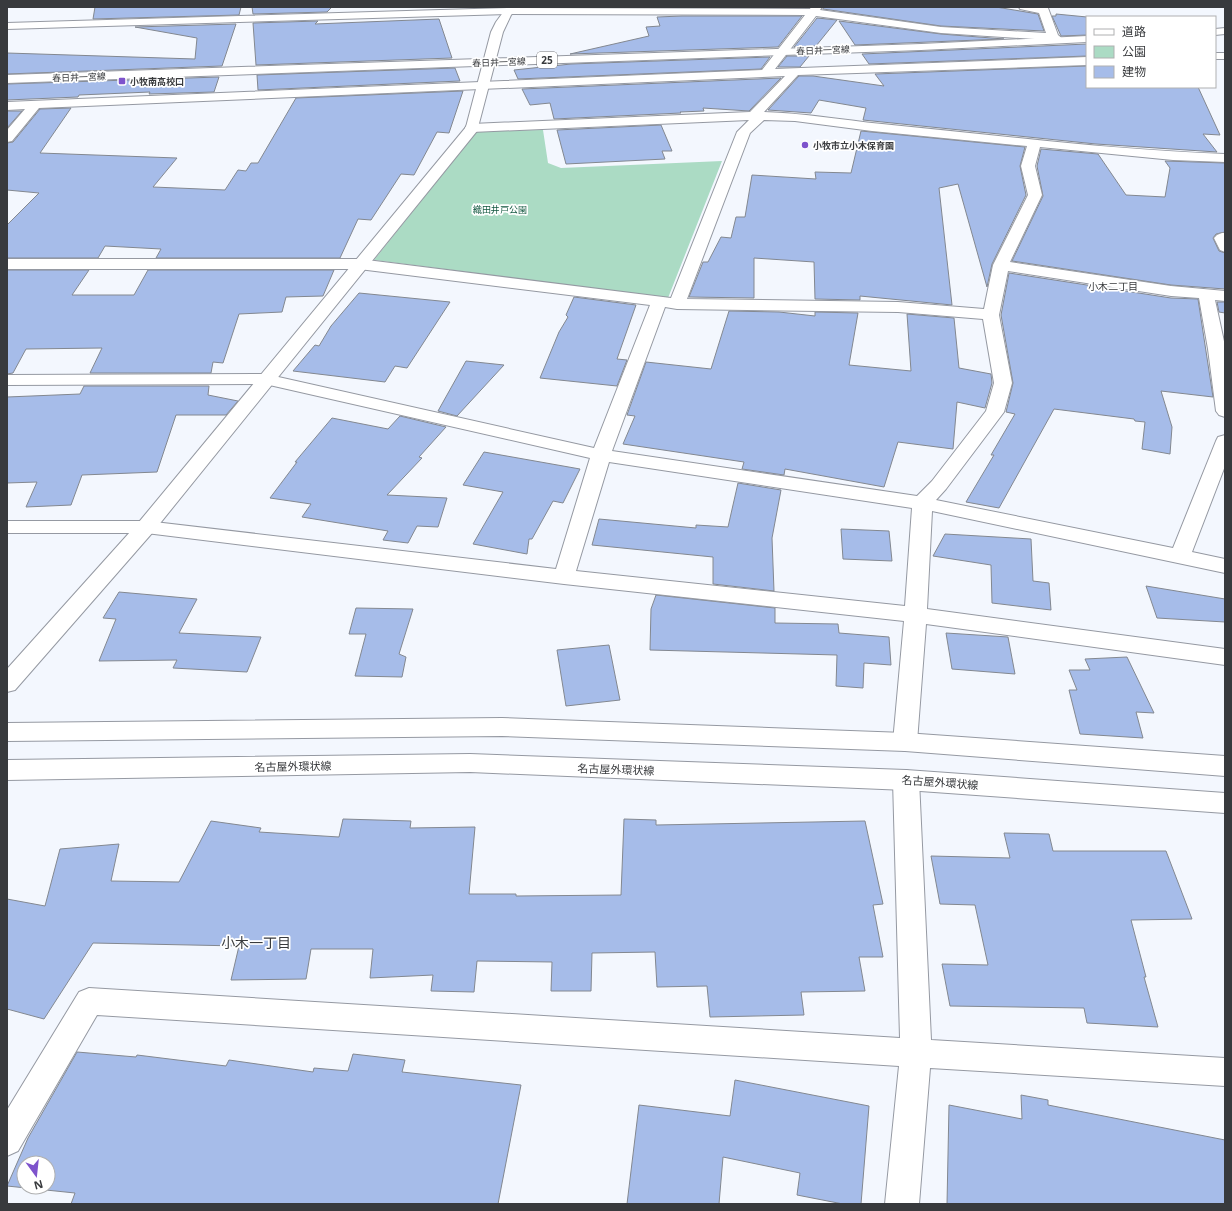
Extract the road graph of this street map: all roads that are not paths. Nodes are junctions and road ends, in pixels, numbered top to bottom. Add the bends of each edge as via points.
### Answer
1 (1024, 7) edge
2 (510, 9) edge
3 (620, 9) edge
4 (718, 9) edge
5 (814, 10) edge
6 (350, 11) edge
7 (99, 12) dead end
8 (74, 24) junction
9 (7, 26) edge
10 (1056, 39) junction
11 (1086, 39) edge
12 (783, 52) junction
13 (1086, 61) edge
14 (487, 62) junction
15 (795, 72) junction
16 (766, 73) junction
17 (7, 79) edge
18 (483, 86) junction
19 (35, 105) junction
20 (7, 106) edge
21 (758, 116) junction
22 (472, 128) junction
23 (7, 138) edge
24 (1034, 143) junction
25 (1225, 158) edge
26 (1225, 238) edge
27 (1225, 247) edge
28 (7, 264) edge
29 (359, 264) junction
30 (1000, 265) junction
31 (1206, 294) junction
32 (1225, 296) edge
33 (659, 302) junction
34 (677, 304) junction
35 (991, 315) junction
36 (265, 379) junction
37 (7, 380) edge
38 (1225, 411) edge
39 (1225, 441) edge
40 (601, 455) junction
41 (922, 503) junction
42 (7, 527) edge
43 (146, 527) junction
44 (1180, 557) junction
45 (1225, 566) edge
46 (564, 577) junction
47 (916, 615) junction
48 (1225, 657) edge
49 (7, 684) edge
50 (7, 732) edge
51 (905, 742) junction
52 (1225, 766) edge
53 (7, 770) edge
54 (906, 780) junction
55 (1225, 803) edge
56 (916, 1053) junction
57 (1225, 1072) edge
58 (7, 1140) edge
59 (902, 1204) edge

1 - 10 street via 1044,10
2 - 3 street
2 - 6 street
2 - 14 street via 495,38
3 - 4 street
4 - 5 street
5 - 10 street via 941,30
5 - 12 street
6 - 8 street
7 - 8 street
8 - 9 street
10 - 11 street, 春日井一宮線 / 25
10 - 12 street, 春日井一宮線 / 25
12 - 14 street, 春日井一宮線 / 25
12 - 16 street
13 - 15 street
14 - 17 street, 春日井一宮線 / 25
14 - 18 street
15 - 16 street
15 - 21 street
16 - 18 street
18 - 19 street
18 - 22 street
19 - 20 street
19 - 23 street
21 - 22 street
21 - 24 street via 795,117
21 - 34 street via 744,132
22 - 29 street
24 - 25 street
24 - 30 street via 1028,166 1035,195
26 - 27 street via 1222,238
28 - 29 street
29 - 33 street
29 - 36 street
30 - 31 street
30 - 35 street
31 - 32 street
31 - 38 street via 1217,349
33 - 34 street
33 - 40 street
34 - 35 street via 898,307
35 - 41 street via 1003,383 995,412
36 - 37 street
36 - 40 street
36 - 43 street
39 - 44 street
40 - 41 street
40 - 46 street
41 - 44 street
41 - 47 street
42 - 43 street
43 - 46 street
43 - 49 street
44 - 45 street
46 - 47 street
47 - 48 street
47 - 51 street
50 - 51 street via 502,727
51 - 52 street
53 - 54 street, 名古屋外環状線 via 470,763
54 - 55 street, 名古屋外環状線
54 - 56 street
56 - 57 street
56 - 58 street via 89,1001
56 - 59 street

